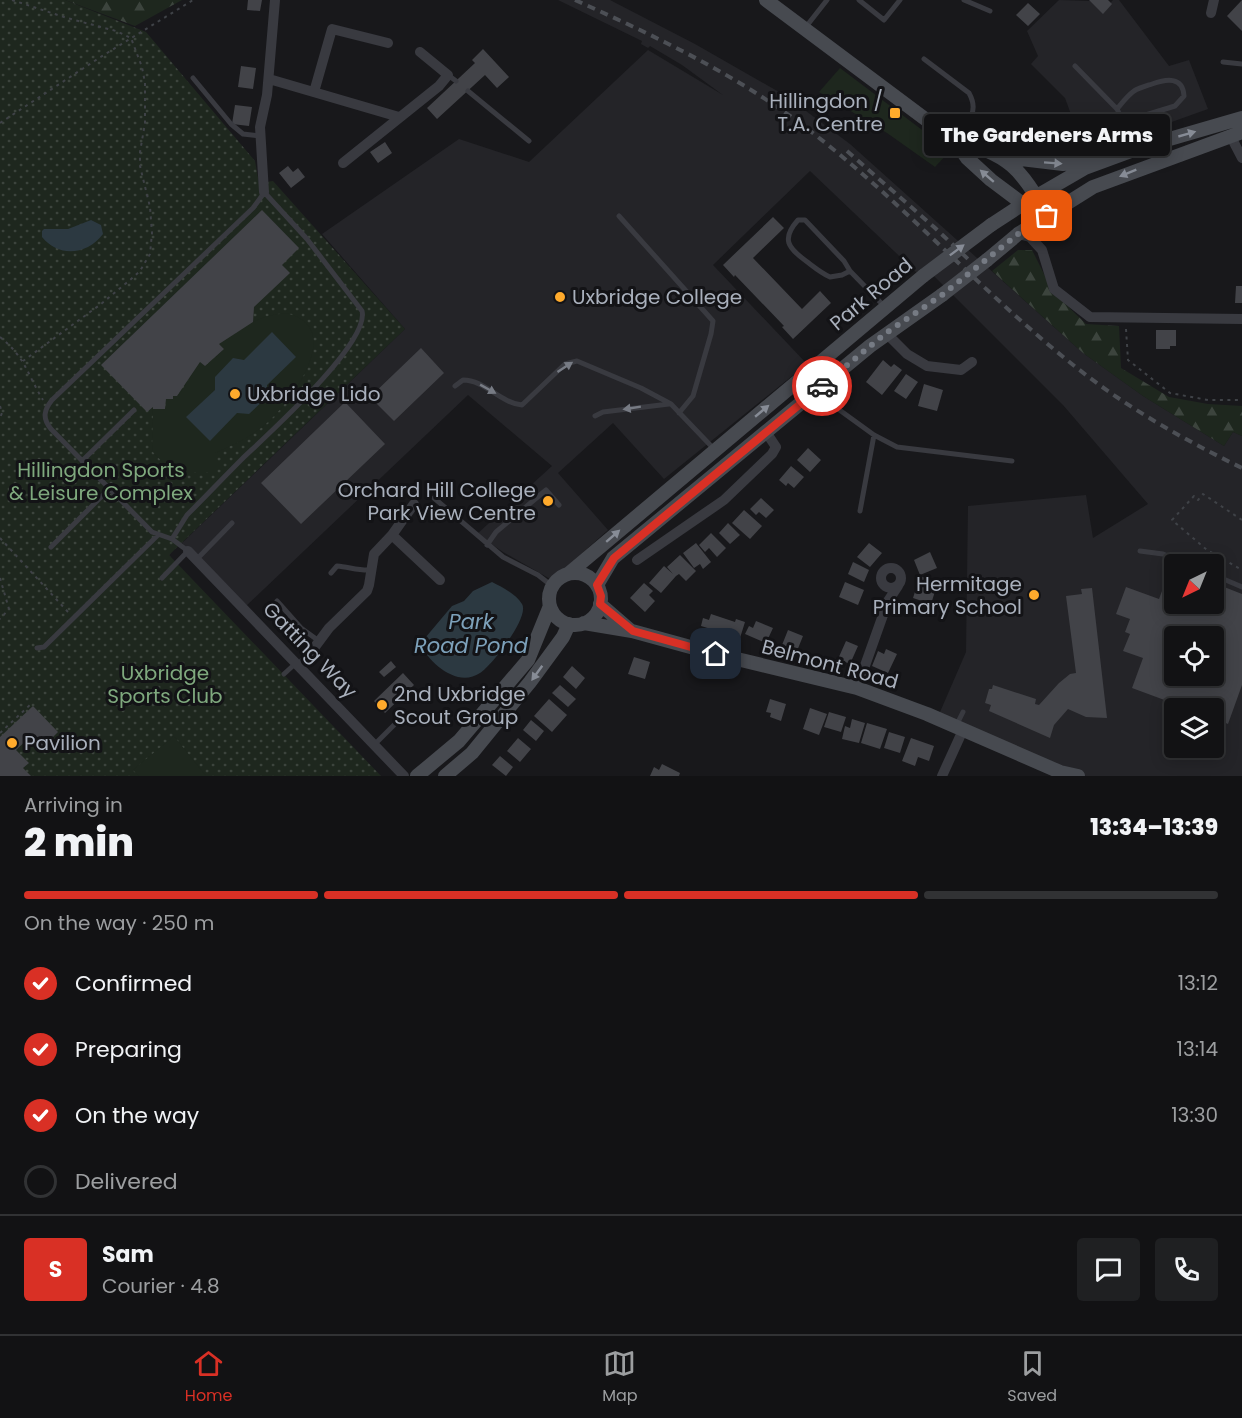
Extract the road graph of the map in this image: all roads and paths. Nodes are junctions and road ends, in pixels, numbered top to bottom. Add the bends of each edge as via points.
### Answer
1 (12, 0) edge
2 (193, 0) edge
3 (275, 0) edge
4 (766, 0) edge
5 (827, 0) edge
6 (900, 0) edge
7 (964, 0) edge
8 (1214, 0) edge
9 (862, 1) edge
10 (990, 11) dead end
11 (1211, 13) dead end
12 (804, 30) junction
13 (131, 38) junction
14 (388, 43) dead end
15 (420, 52) dead end
16 (924, 59) dead end
17 (1223, 62) dead end
18 (1242, 64) edge
19 (1075, 66) dead end
20 (193, 78) dead end
21 (269, 79) junction
22 (468, 91) dead end
23 (314, 92) junction
24 (1117, 109) junction
25 (399, 117) junction
26 (1139, 117) dead end
27 (1242, 118) edge
28 (0, 123) edge
29 (1124, 123) junction
30 (1236, 133) edge
31 (1089, 135) dead end
32 (260, 136) junction
33 (952, 140) junction
34 (529, 141) dead end
35 (1134, 151) junction
36 (998, 157) junction
37 (1242, 158) edge
38 (1108, 160) junction
39 (343, 163) dead end
40 (264, 192) junction
41 (1037, 196) junction
42 (1023, 204) junction
43 (619, 216) dead end
44 (1042, 219) junction
45 (1018, 234) junction
46 (850, 271) junction
47 (884, 306) junction
48 (1126, 317) junction
49 (1242, 319) edge
50 (886, 333) junction
51 (0, 336) edge
52 (23, 361) junction
53 (972, 362) dead end
54 (455, 386) dead end
55 (815, 392) junction
56 (1242, 400) edge
57 (671, 404) junction
58 (0, 406) edge
59 (47, 407) junction
60 (134, 410) dead end
61 (679, 413) junction
62 (595, 416) dead end
63 (0, 418) edge
64 (766, 432) junction
65 (874, 435) junction
66 (715, 450) junction
67 (82, 461) junction
68 (1012, 461) dead end
69 (109, 489) junction
70 (434, 498) dead end
71 (414, 504) dead end
72 (559, 505) dead end
73 (860, 511) dead end
74 (1242, 520) edge
75 (232, 523) dead end
76 (158, 535) junction
77 (392, 535) junction
78 (0, 538) edge
79 (172, 539) junction
80 (487, 545) junction
81 (51, 547) dead end
82 (1140, 551) dead end
83 (1164, 554) edge
84 (193, 555) junction
85 (637, 560) dead end
86 (371, 570) junction
87 (1242, 570) edge
88 (331, 573) dead end
89 (568, 573) junction
90 (0, 578) edge
91 (162, 578) dead end
92 (1224, 579) edge
93 (440, 580) dead end
94 (881, 583) junction
95 (597, 585) junction
96 (552, 586) junction
97 (898, 586) junction
98 (1242, 586) edge
99 (276, 601) dead end
100 (888, 601) junction
101 (600, 604) junction
102 (550, 606) junction
103 (0, 618) edge
104 (74, 618) junction
105 (584, 623) junction
106 (569, 624) junction
107 (633, 631) junction
108 (319, 641) junction
109 (37, 648) dead end
110 (298, 665) junction
111 (284, 674) dead end
112 (857, 688) junction
113 (31, 704) dead end
114 (963, 712) dead end
115 (395, 724) dead end
116 (959, 729) junction
117 (0, 733) edge
118 (375, 744) junction
119 (404, 776) edge
120 (417, 776) edge
121 (445, 776) edge
122 (942, 776) edge
123 (1078, 776) edge

1 - 13 path via 116,30
2 - 13 path
3 - 21 street
4 - 12 main road
5 - 12 lane
6 - 9 lane via 884,20
7 - 10 lane
8 - 11 street
12 - 33 main road
13 - 28 path
13 - 52 path via 145,83 140,166 150,207 150,254 130,280
14 - 23 street via 332,28
15 - 25 street via 452,78
16 - 33 lane via 969,93 973,101 971,118
17 - 18 lane
19 - 24 lane
20 - 32 lane via 231,124 243,134
21 - 23 street
21 - 32 street
22 - 34 lane
23 - 25 street
24 - 26 lane via 1136,90 1165,80 1175,80 1182,87 1184,96 1175,106
24 - 29 lane
25 - 39 street
35 -> 27 main road, Park Road
29 - 31 lane
29 - 35 lane
30 - 37 street
30 -> 44 main road, Park Road via 1093,187
32 - 40 street
33 - 36 main road
42 -> 33 main road via 975,166
35 - 38 main road, Park Road
36 -> 38 main road via 1063,164
36 - 41 main road via 1013,165
38 - 41 main road, Park Road via 1085,168
40 - 59 lane via 253,208
40 - 79 lane via 307,239 362,311 362,323 350,345 316,387 187,514
41 - 42 main road, Park Road
41 - 44 main road
42 - 44 main road
47 -> 42 main road, Park Road, bridge
43 - 61 lane via 713,321 693,396
44 - 45 main road, Park Road
45 - 48 street via 1030,237 1042,250 1054,289 1090,317
45 - 50 main road, Park Road, bridge via 942,295
46 - 46 lane via 830,277 793,252 788,236 798,220 805,220
46 - 47 lane
66 -> 47 main road, Park Road
48 - 49 street
48 - 56 path via 1128,360 1170,393 1208,400
50 - 53 street via 907,354 927,366 961,370
50 - 55 main road, Park Road
51 - 52 path
52 - 59 path
54 -> 57 lane via 463,380 472,381 522,405 561,368 577,361
55 - 64 main road, Park Road
55 - 65 lane
57 - 61 lane
57 -> 62 lane
58 - 63 path
59 - 67 lane via 44,417 48,426
60 - 67 lane
61 - 66 lane
64 - 85 street via 776,447 772,454 729,496
64 - 95 main road, Park Road via 614,558
65 - 68 lane via 897,447
65 - 73 lane
89 -> 66 main road, Park Road
67 - 69 lane
69 - 76 lane
69 - 81 lane
70 - 80 lane
71 - 77 street
72 - 80 lane via 546,490 496,532
74 - 87 path via 1203,494 1198,500 1194,496 1172,520 1207,550
75 - 84 lane
76 - 79 lane
76 - 104 lane
77 - 86 street via 374,554
77 - 93 street
78 - 104 path
79 - 84 lane
80 - 96 lane
82 - 83 lane
84 - 91 lane
84 - 110 street, Gatting Way
86 - 88 lane via 337,566
86 - 108 street via 367,591
89 - 95 main road via 585,575
89 - 96 main road
90 - 103 path via 9,609
92 - 98 lane
94 - 97 street via 890,589
94 - 97 street via 883,572 893,568 900,575
94 - 100 street
95 - 101 main road
96 - 102 main road
97 - 100 street
99 - 108 lane
100 - 112 street
101 - 105 main road via 595,615
101 - 107 main road
102 - 106 main road via 556,617
102 - 120 main road via 528,660 459,741
104 - 109 lane via 44,647
105 - 106 main road
105 - 107 main road, Belmont Road
106 -> 121 main road via 563,637 472,753
107 - 112 main road, Belmont Road
108 - 110 street
110 - 111 lane
110 - 118 street, Gatting Way
112 - 116 main road, Belmont Road
113 - 117 path
114 - 116 lane
115 - 118 lane
116 - 122 street
116 - 123 main road, Belmont Road
118 - 119 street, Gatting Way

